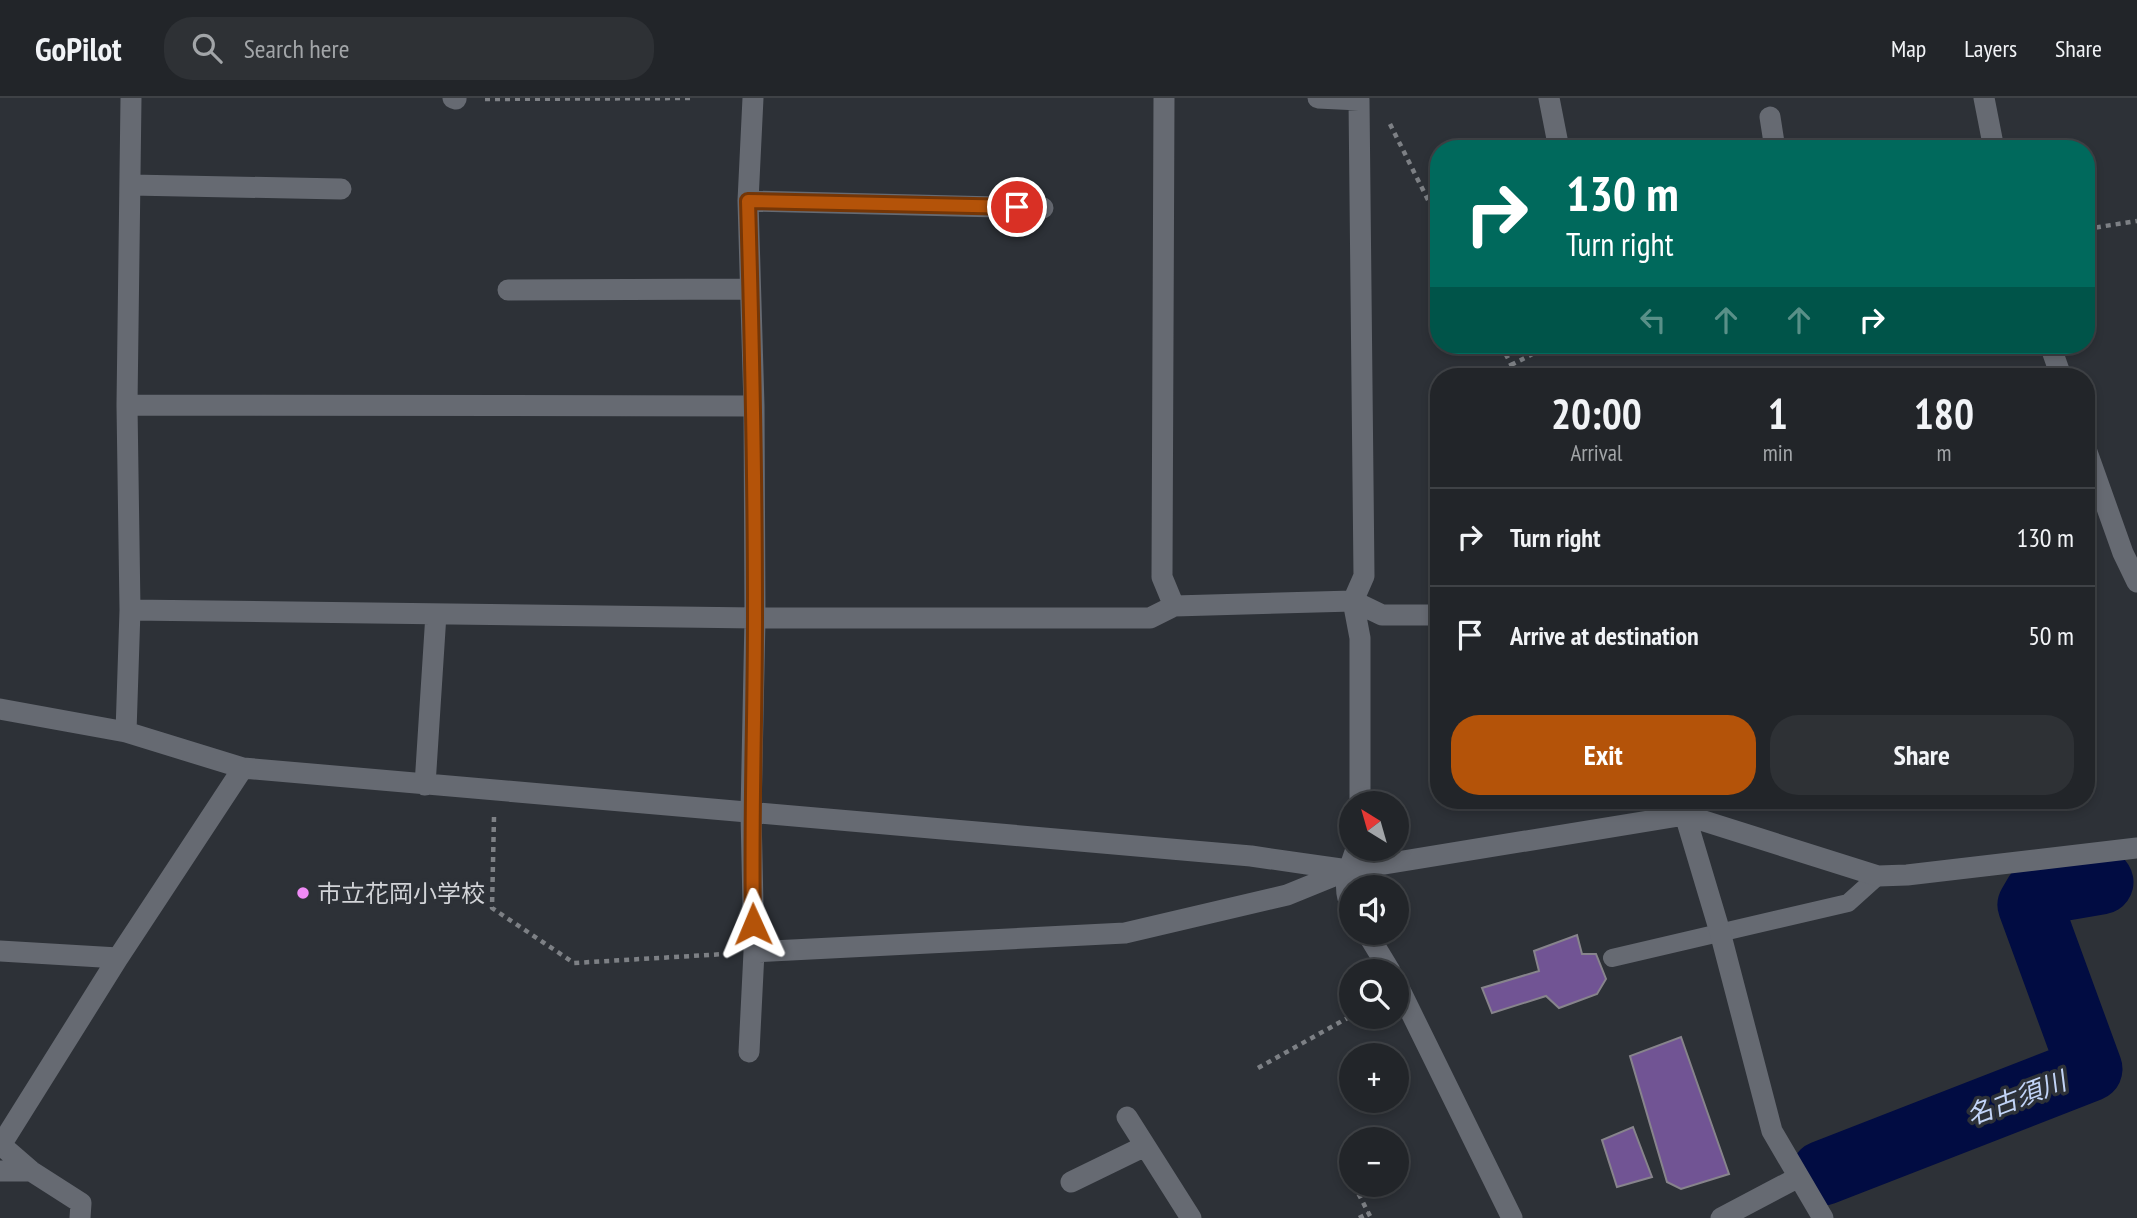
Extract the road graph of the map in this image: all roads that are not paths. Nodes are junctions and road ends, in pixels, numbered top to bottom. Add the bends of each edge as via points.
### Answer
1 (131, 98) edge
2 (753, 98) edge
3 (1164, 98) edge
4 (1318, 98) edge
5 (1549, 98) edge
6 (1984, 98) edge
7 (1770, 117) dead end
8 (1557, 140) edge
9 (1774, 140) edge
10 (1992, 140) edge
11 (131, 185) junction
12 (341, 189) dead end
13 (748, 201) junction
14 (1044, 208) dead end
15 (750, 289) junction
16 (508, 290) dead end
17 (127, 405) junction
18 (754, 406) junction
19 (2095, 475) edge
20 (2137, 582) edge
21 (1353, 601) junction
22 (1174, 606) junction
23 (130, 610) junction
24 (436, 614) junction
25 (1430, 615) edge
26 (755, 618) junction
27 (0, 709) edge
28 (126, 732) junction
29 (243, 768) junction
30 (425, 785) junction
31 (1360, 791) edge
32 (751, 813) junction
33 (1685, 815) junction
34 (2137, 848) edge
35 (1351, 861) edge
36 (1348, 870) junction
37 (1348, 875) edge
38 (1878, 876) junction
39 (1720, 932) junction
40 (0, 951) edge
41 (754, 952) junction
42 (118, 958) junction
43 (1612, 958) dead end
44 (1409, 1008) edge
45 (749, 1052) dead end
46 (1127, 1117) dead end
47 (1145, 1146) junction
48 (0, 1171) edge
49 (31, 1171) junction
50 (1797, 1178) junction
51 (1071, 1182) dead end
52 (80, 1218) edge
53 (1191, 1218) edge
54 (1512, 1218) edge
55 (1721, 1218) edge
56 (1823, 1218) edge

1 - 11 street
2 - 13 street
3 - 22 street via 1162,577
4 - 21 street via 1359,100 1364,576
5 - 8 street
6 - 10 street
7 - 9 street
11 - 12 street
11 - 17 street
13 - 14 street
13 - 15 street
15 - 16 street
15 - 18 street
17 - 18 street
17 - 23 street
18 - 26 street
19 - 20 street
21 - 22 street
21 - 25 street via 1382,615
21 - 31 street via 1360,638
22 - 26 street via 1150,618
23 - 24 street
23 - 28 street
24 - 26 street
24 - 30 street
26 - 32 street
27 - 28 street
28 - 29 street
29 - 30 street
29 - 42 street
30 - 32 street
32 - 36 street via 1251,856
32 - 41 street
33 - 36 street
33 - 38 street
33 - 39 street
34 - 38 street
35 - 36 street
36 - 37 street
36 - 41 street via 1287,895 1125,933
38 - 39 lane via 1848,903
39 - 43 lane
39 - 50 street via 1772,1131
40 - 42 street
41 - 45 street
42 - 49 street via 1,1146
44 - 54 street
46 - 47 street
47 - 51 street
47 - 53 street
48 - 49 street
49 - 52 street via 81,1203
50 - 55 street
50 - 56 street

